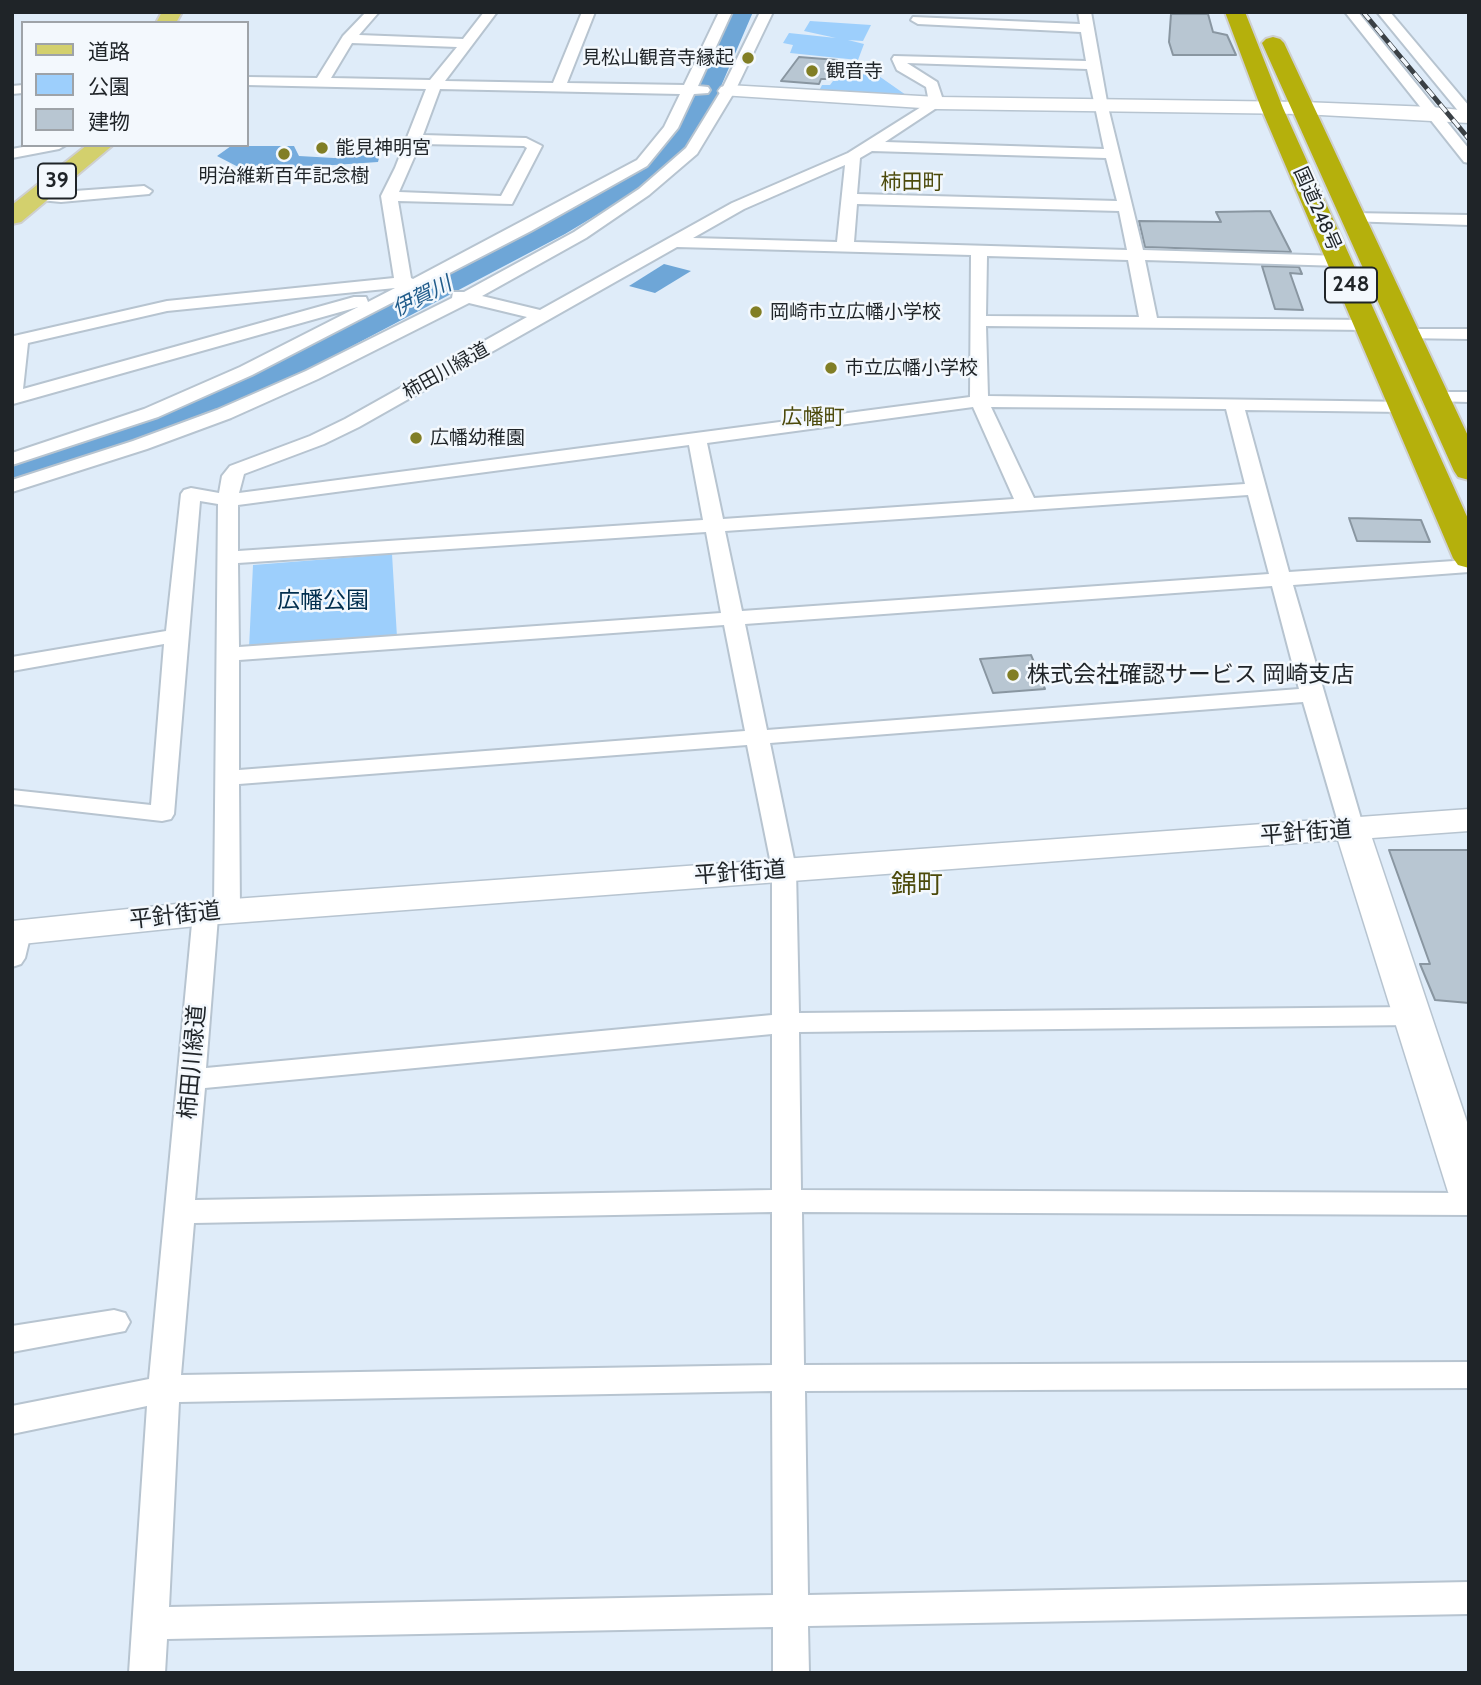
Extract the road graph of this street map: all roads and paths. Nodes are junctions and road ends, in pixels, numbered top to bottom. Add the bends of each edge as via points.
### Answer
1 (373, 12) edge
2 (491, 12) edge
3 (589, 12) edge
4 (726, 12) edge
5 (767, 12) edge
6 (1084, 12) edge
7 (1236, 12) edge
8 (1351, 12) edge
9 (1383, 12) edge
10 (919, 21) edge
11 (1265, 24) dead end
12 (1087, 28) junction
13 (348, 39) junction
14 (465, 43) junction
15 (1093, 65) junction
16 (248, 81) edge
17 (321, 83) junction
18 (434, 85) junction
19 (558, 85) junction
20 (689, 89) junction
21 (728, 91) junction
22 (937, 103) junction
23 (1101, 107) junction
24 (1272, 108) junction
25 (1302, 108) junction
26 (1432, 113) junction
27 (1469, 116) edge
28 (414, 139) junction
29 (869, 146) junction
30 (49, 147) edge
31 (100, 147) edge
32 (12, 154) edge
33 (1113, 154) junction
34 (853, 156) junction
35 (1469, 159) edge
36 (144, 191) dead end
37 (40, 195) junction
38 (389, 196) junction
39 (851, 199) junction
40 (506, 201) junction
41 (1126, 206) junction
42 (553, 212) junction
43 (12, 217) edge
44 (1352, 218) junction
45 (1469, 220) edge
46 (676, 242) junction
47 (845, 247) junction
48 (979, 251) junction
49 (1136, 256) junction
50 (1341, 261) junction
51 (409, 285) junction
52 (466, 298) junction
53 (543, 316) junction
54 (976, 321) junction
55 (1149, 322) junction
56 (1368, 325) junction
57 (1406, 334) junction
58 (1469, 334) edge
59 (1435, 397) junction
60 (1469, 397) edge
61 (13, 398) edge
62 (979, 401) junction
63 (1234, 405) junction
64 (1404, 406) junction
65 (697, 439) junction
66 (12, 459) edge
67 (1469, 471) edge
68 (12, 486) edge
69 (1256, 489) junction
70 (228, 500) junction
71 (1027, 505) junction
72 (714, 525) junction
73 (228, 558) junction
74 (1469, 558) edge
75 (1469, 566) edge
76 (1280, 577) junction
77 (733, 617) junction
78 (176, 636) junction
79 (227, 654) junction
80 (12, 664) edge
81 (1312, 695) junction
82 (757, 738) junction
83 (227, 778) junction
84 (12, 797) edge
85 (1469, 820) edge
86 (1352, 829) junction
87 (784, 869) junction
88 (216, 912) junction
89 (14, 941) edge
90 (1412, 1016) junction
91 (785, 1023) junction
92 (191, 1079) junction
93 (1469, 1192) edge
94 (787, 1201) junction
95 (1469, 1205) edge
96 (179, 1212) junction
97 (114, 1322) dead end
98 (12, 1339) edge
99 (1469, 1375) edge
100 (788, 1378) junction
101 (164, 1390) junction
102 (12, 1420) edge
103 (1469, 1598) edge
104 (790, 1610) junction
105 (150, 1623) junction
106 (147, 1673) edge
107 (791, 1673) edge

1 - 13 street
2 - 14 street
3 - 19 street
4 - 20 street
5 - 21 street
6 - 12 street
7 - 24 highway, 国道248号 / 248
8 - 26 street
9 - 27 street
10 - 12 street
11 - 25 highway, 国道248号 / 248
12 - 15 street
13 - 14 street
13 - 17 street
14 - 18 street
15 - 22 street via 902,54 902,67 932,85
15 - 23 street
16 - 17 street
17 - 18 street
18 - 19 street
18 - 28 street
19 - 20 street
20 - 21 street
20 - 42 street via 671,128 642,163
21 - 22 street
21 - 52 street via 692,151 644,192 580,235
22 - 23 street
22 - 29 street, 柿田川緑道
23 - 24 street
23 - 33 street
24 - 25 street
24 - 50 highway, 国道248号 / 248
25 - 26 street
25 - 44 highway, 国道248号 / 248
26 - 27 street
26 - 35 street
28 - 38 street
28 - 40 street via 535,146
29 - 33 street
29 - 34 street, 柿田川緑道
30 - 32 street
31 - 37 main road, 39
33 - 41 street
34 - 39 street
34 - 46 street, 柿田川緑道 via 738,206
36 - 37 street
37 - 43 main road, 39
38 - 40 street
38 - 51 street
39 - 41 street
39 - 47 street
40 - 42 street
41 - 49 street
42 - 51 street
44 - 45 street
44 - 57 highway, 国道248号 / 248
46 - 47 street
46 - 53 street, 柿田川緑道
47 - 48 street
48 - 49 street
48 - 54 street
49 - 50 street
49 - 55 street
50 - 56 highway, 国道248号 / 248
51 - 52 street
51 - 61 street
51 - 61 street via 167,306 20,340
51 - 66 street via 246,371 150,413
52 - 53 street
52 - 68 street via 224,414
53 - 70 street, 柿田川緑道 via 352,423 237,470
54 - 55 street
54 - 62 street
55 - 56 street
56 - 64 highway, 国道248号 / 248
57 - 58 street
57 - 59 highway, 国道248号 / 248
59 - 60 street
59 - 67 highway, 国道248号 / 248
62 - 63 street
62 - 65 street
62 - 71 street
63 - 64 street
63 - 69 street
64 - 74 highway, 国道248号 / 248
65 - 70 street
65 - 72 street
69 - 71 street
69 - 76 street
70 - 73 street, 柿田川緑道
70 - 78 street via 191,494
71 - 72 street
72 - 73 street
72 - 77 street
73 - 79 street, 柿田川緑道
75 - 76 street
76 - 77 street
76 - 81 street
77 - 79 street
77 - 82 street
78 - 80 street
78 - 84 street via 162,814
79 - 83 street, 柿田川緑道
81 - 82 street
81 - 86 street
82 - 83 street
82 - 87 street
83 - 88 street, 柿田川緑道
85 - 86 street, 平針街道
86 - 87 street, 平針街道
86 - 90 street
87 - 88 street, 平針街道
87 - 91 street
88 - 89 street, 平針街道
88 - 92 street, 柿田川緑道
90 - 91 street
90 - 93 street
91 - 92 street
91 - 94 street
92 - 96 street, 柿田川緑道
94 - 95 street
94 - 96 street
94 - 100 street
96 - 101 street, 柿田川緑道
97 - 98 street
99 - 100 street
100 - 101 street
100 - 104 street
101 - 102 street
101 - 105 street
103 - 104 street
104 - 105 street
104 - 107 street
105 - 106 street

